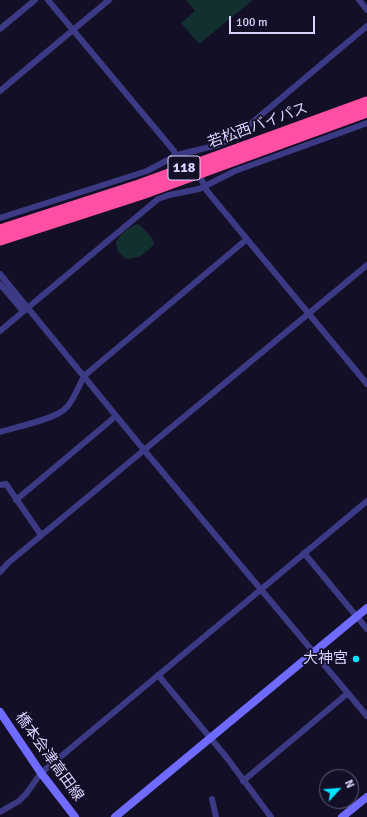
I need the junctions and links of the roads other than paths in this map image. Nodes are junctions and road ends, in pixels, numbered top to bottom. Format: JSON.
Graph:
{"nodes":[{"id":1,"x":35,"y":0,"type":"edge"},
{"id":2,"x":48,"y":0,"type":"edge"},
{"id":3,"x":109,"y":0,"type":"edge"},
{"id":4,"x":359,"y":0,"type":"edge"},
{"id":5,"x":367,"y":10,"type":"edge"},
{"id":6,"x":367,"y":26,"type":"edge"},
{"id":7,"x":0,"y":29,"type":"edge"},
{"id":8,"x":73,"y":30,"type":"junction"},
{"id":9,"x":0,"y":91,"type":"edge"},
{"id":10,"x":367,"y":102,"type":"edge"},
{"id":11,"x":367,"y":112,"type":"edge"},
{"id":12,"x":367,"y":123,"type":"edge"},
{"id":13,"x":177,"y":155,"type":"junction"},
{"id":14,"x":182,"y":169,"type":"junction"},
{"id":15,"x":199,"y":174,"type":"junction"},
{"id":16,"x":204,"y":187,"type":"junction"},
{"id":17,"x":0,"y":218,"type":"edge"},
{"id":18,"x":0,"y":230,"type":"edge"},
{"id":19,"x":247,"y":239,"type":"junction"},
{"id":20,"x":0,"y":240,"type":"edge"},
{"id":21,"x":367,"y":265,"type":"edge"},
{"id":22,"x":0,"y":274,"type":"edge"},
{"id":23,"x":0,"y":284,"type":"edge"},
{"id":24,"x":26,"y":310,"type":"junction"},
{"id":25,"x":308,"y":314,"type":"junction"},
{"id":26,"x":0,"y":331,"type":"edge"},
{"id":27,"x":84,"y":376,"type":"junction"},
{"id":28,"x":367,"y":384,"type":"edge"},
{"id":29,"x":116,"y":416,"type":"junction"},
{"id":30,"x":0,"y":432,"type":"edge"},
{"id":31,"x":144,"y":450,"type":"junction"},
{"id":32,"x":0,"y":485,"type":"edge"},
{"id":33,"x":16,"y":500,"type":"junction"},
{"id":34,"x":367,"y":500,"type":"edge"},
{"id":35,"x":41,"y":535,"type":"junction"},
{"id":36,"x":304,"y":553,"type":"junction"},
{"id":37,"x":0,"y":572,"type":"edge"},
{"id":38,"x":260,"y":590,"type":"junction"},
{"id":39,"x":367,"y":608,"type":"edge"},
{"id":40,"x":357,"y":617,"type":"junction"},
{"id":41,"x":367,"y":629,"type":"edge"},
{"id":42,"x":313,"y":652,"type":"junction"},
{"id":43,"x":158,"y":675,"type":"junction"},
{"id":44,"x":348,"y":693,"type":"junction"},
{"id":45,"x":0,"y":712,"type":"edge"},
{"id":46,"x":366,"y":712,"type":"edge"},
{"id":47,"x":210,"y":738,"type":"junction"},
{"id":48,"x":41,"y":772,"type":"junction"},
{"id":49,"x":243,"y":781,"type":"junction"},
{"id":50,"x":367,"y":797,"type":"edge"},
{"id":51,"x":212,"y":799,"type":"dead end"},
{"id":52,"x":0,"y":812,"type":"edge"},
{"id":53,"x":75,"y":817,"type":"edge"},
{"id":54,"x":115,"y":817,"type":"edge"},
{"id":55,"x":216,"y":817,"type":"edge"},
{"id":56,"x":270,"y":817,"type":"edge"},
{"id":57,"x":342,"y":817,"type":"edge"}],
"edges":[{"from":1,"to":7,"type":"street"},
{"from":2,"to":8,"type":"street"},
{"from":3,"to":8,"type":"street"},
{"from":4,"to":5,"type":"street"},
{"from":6,"to":13,"type":"street"},
{"from":8,"to":9,"type":"street"},
{"from":8,"to":13,"type":"street"},
{"from":10,"to":14,"type":"highway","name":"若松西バイパス","number":"118"},
{"from":11,"to":15,"type":"highway","name":"若松西バイパス","number":"118"},
{"from":12,"to":16,"type":"street"},
{"from":13,"to":14,"type":"street"},
{"from":13,"to":17,"type":"street"},
{"from":14,"to":18,"type":"highway","name":"若松西バイパス","number":"118"},
{"from":15,"to":16,"type":"street"},
{"from":15,"to":20,"type":"highway","name":"若松西バイパス","number":"118"},
{"from":16,"to":19,"type":"street"},
{"from":16,"to":24,"type":"street"},
{"from":19,"to":25,"type":"street"},
{"from":19,"to":27,"type":"street"},
{"from":21,"to":25,"type":"street"},
{"from":22,"to":24,"type":"street"},
{"from":23,"to":24,"type":"street"},
{"from":24,"to":26,"type":"street"},
{"from":24,"to":27,"type":"street"},
{"from":25,"to":28,"type":"street"},
{"from":25,"to":31,"type":"street"},
{"from":27,"to":29,"type":"street"},
{"from":27,"to":30,"type":"street"},
{"from":29,"to":31,"type":"street"},
{"from":29,"to":33,"type":"street"},
{"from":31,"to":35,"type":"street"},
{"from":31,"to":38,"type":"street"},
{"from":32,"to":33,"type":"street"},
{"from":33,"to":35,"type":"street"},
{"from":34,"to":36,"type":"street"},
{"from":35,"to":37,"type":"street"},
{"from":36,"to":38,"type":"street"},
{"from":36,"to":40,"type":"street"},
{"from":38,"to":42,"type":"street"},
{"from":38,"to":43,"type":"street"},
{"from":39,"to":40,"type":"street"},
{"from":40,"to":41,"type":"street"},
{"from":40,"to":42,"type":"street"},
{"from":42,"to":44,"type":"street"},
{"from":42,"to":47,"type":"street"},
{"from":43,"to":47,"type":"street"},
{"from":43,"to":48,"type":"street"},
{"from":44,"to":46,"type":"street"},
{"from":44,"to":49,"type":"street"},
{"from":45,"to":48,"type":"street","name":"橋本会津高田線"},
{"from":47,"to":49,"type":"street"},
{"from":47,"to":54,"type":"street"},
{"from":48,"to":52,"type":"street"},
{"from":48,"to":53,"type":"street","name":"橋本会津高田線"},
{"from":49,"to":56,"type":"street"},
{"from":50,"to":57,"type":"street"},
{"from":51,"to":55,"type":"street"}]}
